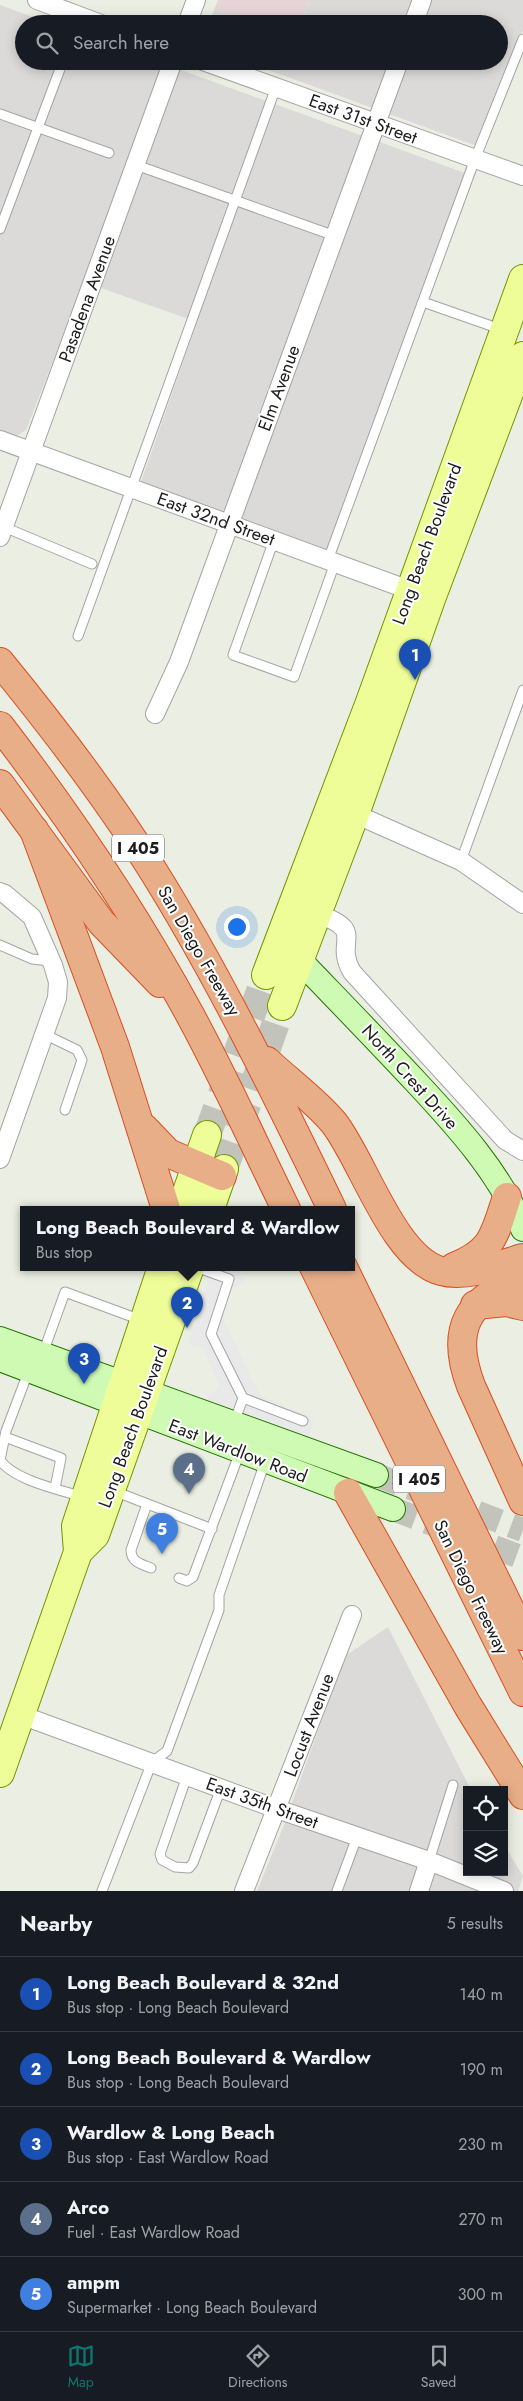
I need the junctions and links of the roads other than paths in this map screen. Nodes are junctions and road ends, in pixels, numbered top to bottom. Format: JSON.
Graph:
{"nodes":[{"id":1,"x":36,"y":0,"type":"edge"},
{"id":2,"x":196,"y":0,"type":"edge"},
{"id":3,"x":422,"y":0,"type":"edge"},
{"id":4,"x":68,"y":15,"type":"edge"},
{"id":5,"x":190,"y":15,"type":"edge"},
{"id":6,"x":416,"y":15,"type":"edge"},
{"id":7,"x":522,"y":42,"type":"edge"},
{"id":8,"x":60,"y":70,"type":"edge"},
{"id":9,"x":170,"y":70,"type":"edge"},
{"id":10,"x":228,"y":70,"type":"edge"},
{"id":11,"x":396,"y":70,"type":"edge"},
{"id":12,"x":276,"y":87,"type":"junction"},
{"id":13,"x":0,"y":114,"type":"edge"},
{"id":14,"x":376,"y":123,"type":"junction"},
{"id":15,"x":38,"y":127,"type":"junction"},
{"id":16,"x":109,"y":153,"type":"dead end"},
{"id":17,"x":475,"y":159,"type":"junction"},
{"id":18,"x":136,"y":165,"type":"junction"},
{"id":19,"x":523,"y":176,"type":"edge"},
{"id":20,"x":235,"y":201,"type":"junction"},
{"id":21,"x":0,"y":230,"type":"edge"},
{"id":22,"x":335,"y":236,"type":"junction"},
{"id":23,"x":523,"y":279,"type":"edge"},
{"id":24,"x":423,"y":302,"type":"junction"},
{"id":25,"x":504,"y":330,"type":"junction"},
{"id":26,"x":523,"y":356,"type":"edge"},
{"id":27,"x":0,"y":440,"type":"edge"},
{"id":28,"x":32,"y":451,"type":"junction"},
{"id":29,"x":131,"y":487,"type":"junction"},
{"id":30,"x":229,"y":524,"type":"junction"},
{"id":31,"x":2,"y":532,"type":"edge"},
{"id":32,"x":274,"y":540,"type":"junction"},
{"id":33,"x":332,"y":562,"type":"junction"},
{"id":34,"x":92,"y":564,"type":"dead end"},
{"id":35,"x":421,"y":594,"type":"junction"},
{"id":36,"x":78,"y":636,"type":"dead end"},
{"id":37,"x":0,"y":662,"type":"edge"},
{"id":38,"x":0,"y":685,"type":"edge"},
{"id":39,"x":523,"y":690,"type":"edge"},
{"id":40,"x":155,"y":714,"type":"dead end"},
{"id":41,"x":0,"y":726,"type":"edge"},
{"id":42,"x":0,"y":784,"type":"edge"},
{"id":43,"x":355,"y":814,"type":"junction"},
{"id":44,"x":34,"y":830,"type":"junction"},
{"id":45,"x":461,"y":860,"type":"junction"},
{"id":46,"x":0,"y":892,"type":"edge"},
{"id":47,"x":523,"y":904,"type":"edge"},
{"id":48,"x":317,"y":914,"type":"junction"},
{"id":49,"x":279,"y":939,"type":"junction"},
{"id":50,"x":0,"y":945,"type":"edge"},
{"id":51,"x":299,"y":960,"type":"junction"},
{"id":52,"x":51,"y":961,"type":"junction"},
{"id":53,"x":266,"y":975,"type":"tunnel mouth"},
{"id":54,"x":282,"y":1006,"type":"tunnel mouth"},
{"id":55,"x":191,"y":1016,"type":"junction"},
{"id":56,"x":44,"y":1034,"type":"junction"},
{"id":57,"x":253,"y":1048,"type":"junction"},
{"id":58,"x":65,"y":1110,"type":"dead end"},
{"id":59,"x":137,"y":1120,"type":"junction"},
{"id":60,"x":208,"y":1135,"type":"tunnel mouth"},
{"id":61,"x":523,"y":1151,"type":"edge"},
{"id":62,"x":0,"y":1159,"type":"edge"},
{"id":63,"x":196,"y":1167,"type":"junction"},
{"id":64,"x":223,"y":1173,"type":"joint"},
{"id":65,"x":507,"y":1197,"type":"junction"},
{"id":66,"x":165,"y":1206,"type":"edge"},
{"id":67,"x":183,"y":1206,"type":"edge"},
{"id":68,"x":211,"y":1206,"type":"edge"},
{"id":69,"x":285,"y":1206,"type":"edge"},
{"id":70,"x":303,"y":1206,"type":"edge"},
{"id":71,"x":314,"y":1206,"type":"edge"},
{"id":72,"x":331,"y":1206,"type":"edge"},
{"id":73,"x":523,"y":1229,"type":"edge"},
{"id":74,"x":355,"y":1256,"type":"edge"},
{"id":75,"x":523,"y":1258,"type":"edge"},
{"id":76,"x":161,"y":1271,"type":"edge"},
{"id":77,"x":188,"y":1271,"type":"edge"},
{"id":78,"x":207,"y":1271,"type":"edge"},
{"id":79,"x":316,"y":1271,"type":"edge"},
{"id":80,"x":334,"y":1271,"type":"edge"},
{"id":81,"x":345,"y":1271,"type":"edge"},
{"id":82,"x":443,"y":1272,"type":"junction"},
{"id":83,"x":523,"y":1277,"type":"edge"},
{"id":84,"x":476,"y":1304,"type":"junction"},
{"id":85,"x":523,"y":1306,"type":"edge"},
{"id":86,"x":144,"y":1321,"type":"junction"},
{"id":87,"x":0,"y":1339,"type":"edge"},
{"id":88,"x":0,"y":1359,"type":"edge"},
{"id":89,"x":36,"y":1362,"type":"junction"},
{"id":90,"x":131,"y":1398,"type":"junction"},
{"id":91,"x":243,"y":1398,"type":"junction"},
{"id":92,"x":303,"y":1422,"type":"dead end"},
{"id":93,"x":234,"y":1424,"type":"junction"},
{"id":94,"x":5,"y":1437,"type":"junction"},
{"id":95,"x":240,"y":1452,"type":"junction"},
{"id":96,"x":265,"y":1462,"type":"junction"},
{"id":97,"x":376,"y":1475,"type":"tunnel mouth"},
{"id":98,"x":55,"y":1488,"type":"junction"},
{"id":99,"x":348,"y":1493,"type":"junction"},
{"id":100,"x":98,"y":1494,"type":"junction"},
{"id":101,"x":521,"y":1496,"type":"edge"},
{"id":102,"x":147,"y":1504,"type":"junction"},
{"id":103,"x":393,"y":1509,"type":"tunnel mouth"},
{"id":104,"x":212,"y":1529,"type":"junction"},
{"id":105,"x":152,"y":1568,"type":"dead end"},
{"id":106,"x":180,"y":1578,"type":"dead end"},
{"id":107,"x":523,"y":1598,"type":"edge"},
{"id":108,"x":352,"y":1615,"type":"dead end"},
{"id":109,"x":523,"y":1636,"type":"edge"},
{"id":110,"x":523,"y":1656,"type":"edge"},
{"id":111,"x":523,"y":1692,"type":"edge"},
{"id":112,"x":21,"y":1715,"type":"junction"},
{"id":113,"x":3,"y":1756,"type":"edge"},
{"id":114,"x":152,"y":1762,"type":"junction"},
{"id":115,"x":187,"y":1776,"type":"junction"},
{"id":116,"x":453,"y":1785,"type":"dead end"},
{"id":117,"x":221,"y":1788,"type":"junction"},
{"id":118,"x":523,"y":1795,"type":"edge"},
{"id":119,"x":277,"y":1809,"type":"junction"},
{"id":120,"x":357,"y":1837,"type":"junction"},
{"id":121,"x":429,"y":1861,"type":"junction"},
{"id":122,"x":102,"y":1891,"type":"edge"},
{"id":123,"x":244,"y":1891,"type":"edge"},
{"id":124,"x":337,"y":1891,"type":"edge"},
{"id":125,"x":419,"y":1891,"type":"edge"},
{"id":126,"x":504,"y":1891,"type":"edge"}],
"edges":[{"from":1,"to":4,"type":"street"},
{"from":2,"to":5,"type":"street"},
{"from":3,"to":6,"type":"street"},
{"from":7,"to":17,"type":"lane"},
{"from":8,"to":15,"type":"lane"},
{"from":9,"to":18,"type":"street","name":"Pasadena Avenue"},
{"from":10,"to":12,"type":"street","name":"East 31st Street"},
{"from":11,"to":14,"type":"street","name":"Elm Avenue"},
{"from":12,"to":14,"type":"street","name":"East 31st Street"},
{"from":12,"to":20,"type":"lane"},
{"from":13,"to":15,"type":"lane"},
{"from":14,"to":17,"type":"street","name":"East 31st Street"},
{"from":14,"to":22,"type":"street","name":"Elm Avenue"},
{"from":15,"to":16,"type":"lane"},
{"from":15,"to":21,"type":"lane"},
{"from":17,"to":19,"type":"street","name":"East 31st Street"},
{"from":17,"to":24,"type":"lane"},
{"from":18,"to":20,"type":"lane"},
{"from":18,"to":28,"type":"street","name":"Pasadena Avenue"},
{"from":20,"to":22,"type":"lane"},
{"from":20,"to":29,"type":"lane"},
{"from":22,"to":30,"type":"street","name":"Elm Avenue"},
{"from":23,"to":25,"type":"main road","name":"Long Beach Boulevard"},
{"from":24,"to":25,"type":"lane"},
{"from":24,"to":33,"type":"lane"},
{"from":25,"to":35,"type":"main road","name":"Long Beach Boulevard"},
{"from":26,"to":35,"type":"main road","name":"Long Beach Boulevard"},
{"from":27,"to":28,"type":"street","name":"East 32nd Street"},
{"from":28,"to":29,"type":"street","name":"East 32nd Street"},
{"from":28,"to":31,"type":"street","name":"Pasadena Avenue"},
{"from":29,"to":30,"type":"street","name":"East 32nd Street"},
{"from":29,"to":36,"type":"lane"},
{"from":30,"to":32,"type":"street","name":"East 32nd Street"},
{"from":30,"to":40,"type":"street","name":"Elm Avenue"},
{"from":31,"to":34,"type":"lane"},
{"from":32,"to":33,"type":"street","name":"East 32nd Street"},
{"from":32,"to":33,"type":"lane"},
{"from":33,"to":35,"type":"street","name":"East 32nd Street"},
{"from":35,"to":43,"type":"main road","name":"Long Beach Boulevard"},
{"from":35,"to":49,"type":"main road","name":"Long Beach Boulevard"},
{"from":37,"to":57,"type":"highway","name":"San Diego Freeway","number":"I 405"},
{"from":38,"to":71,"type":"highway"},
{"from":39,"to":45,"type":"lane"},
{"from":41,"to":55,"type":"highway","number":"I 405"},
{"from":42,"to":44,"type":"highway"},
{"from":43,"to":45,"type":"street"},
{"from":43,"to":48,"type":"main road","name":"Long Beach Boulevard"},
{"from":44,"to":55,"type":"highway"},
{"from":44,"to":59,"type":"highway"},
{"from":45,"to":47,"type":"street"},
{"from":46,"to":52,"type":"street"},
{"from":48,"to":51,"type":"main road","name":"Long Beach Boulevard"},
{"from":48,"to":61,"type":"street"},
{"from":49,"to":51,"type":"main road","name":"North Crest Drive"},
{"from":49,"to":53,"type":"main road","name":"Long Beach Boulevard"},
{"from":50,"to":52,"type":"lane"},
{"from":51,"to":54,"type":"main road","name":"Long Beach Boulevard"},
{"from":51,"to":65,"type":"main road","name":"North Crest Drive"},
{"from":52,"to":56,"type":"street"},
{"from":55,"to":69,"type":"highway","number":"I 405"},
{"from":55,"to":70,"type":"highway"},
{"from":56,"to":58,"type":"lane"},
{"from":56,"to":62,"type":"street"},
{"from":57,"to":72,"type":"highway","name":"San Diego Freeway","number":"I 405"},
{"from":57,"to":82,"type":"highway"},
{"from":59,"to":63,"type":"highway"},
{"from":59,"to":66,"type":"highway"},
{"from":60,"to":63,"type":"main road"},
{"from":63,"to":64,"type":"highway"},
{"from":63,"to":67,"type":"main road"},
{"from":64,"to":68,"type":"main road"},
{"from":65,"to":73,"type":"main road","name":"North Crest Drive"},
{"from":65,"to":82,"type":"highway"},
{"from":74,"to":107,"type":"highway","number":"I 405"},
{"from":75,"to":82,"type":"highway"},
{"from":76,"to":86,"type":"main road","name":"Long Beach Boulevard"},
{"from":77,"to":90,"type":"main road","name":"Long Beach Boulevard"},
{"from":78,"to":91,"type":"lane"},
{"from":79,"to":111,"type":"highway","name":"San Diego Freeway","number":"I 405"},
{"from":80,"to":110,"type":"highway"},
{"from":81,"to":109,"type":"highway"},
{"from":83,"to":84,"type":"highway"},
{"from":84,"to":85,"type":"highway"},
{"from":84,"to":101,"type":"highway"},
{"from":86,"to":89,"type":"lane"},
{"from":86,"to":90,"type":"main road","name":"Long Beach Boulevard"},
{"from":87,"to":89,"type":"main road","name":"East Wardlow Road"},
{"from":88,"to":89,"type":"main road","name":"East Wardlow Road"},
{"from":89,"to":90,"type":"main road","name":"East Wardlow Road"},
{"from":89,"to":94,"type":"lane"},
{"from":90,"to":93,"type":"main road","name":"East Wardlow Road"},
{"from":90,"to":95,"type":"main road","name":"East Wardlow Road"},
{"from":90,"to":100,"type":"main road","name":"Long Beach Boulevard"},
{"from":91,"to":92,"type":"lane"},
{"from":91,"to":93,"type":"lane"},
{"from":93,"to":97,"type":"main road","name":"East Wardlow Road"},
{"from":94,"to":98,"type":"lane"},
{"from":94,"to":98,"type":"lane"},
{"from":95,"to":96,"type":"main road","name":"East Wardlow Road"},
{"from":95,"to":104,"type":"lane"},
{"from":96,"to":99,"type":"main road","name":"East Wardlow Road"},
{"from":96,"to":114,"type":"lane"},
{"from":98,"to":100,"type":"lane"},
{"from":99,"to":103,"type":"main road","name":"East Wardlow Road"},
{"from":99,"to":118,"type":"highway"},
{"from":100,"to":102,"type":"lane"},
{"from":100,"to":112,"type":"main road","name":"Long Beach Boulevard"},
{"from":102,"to":104,"type":"lane"},
{"from":102,"to":105,"type":"lane"},
{"from":104,"to":106,"type":"lane"},
{"from":108,"to":119,"type":"street","name":"Locust Avenue"},
{"from":112,"to":113,"type":"main road","name":"Long Beach Boulevard"},
{"from":112,"to":114,"type":"street","name":"East 35th Street"},
{"from":114,"to":115,"type":"street","name":"East 35th Street"},
{"from":114,"to":122,"type":"lane"},
{"from":115,"to":117,"type":"street","name":"East 35th Street"},
{"from":115,"to":117,"type":"lane"},
{"from":116,"to":121,"type":"lane"},
{"from":117,"to":119,"type":"street","name":"East 35th Street"},
{"from":119,"to":120,"type":"street","name":"East 35th Street"},
{"from":119,"to":123,"type":"street","name":"Locust Avenue"},
{"from":120,"to":121,"type":"street","name":"East 35th Street"},
{"from":120,"to":124,"type":"lane"},
{"from":121,"to":125,"type":"street"},
{"from":121,"to":126,"type":"street","name":"East 35th Street"}]}
